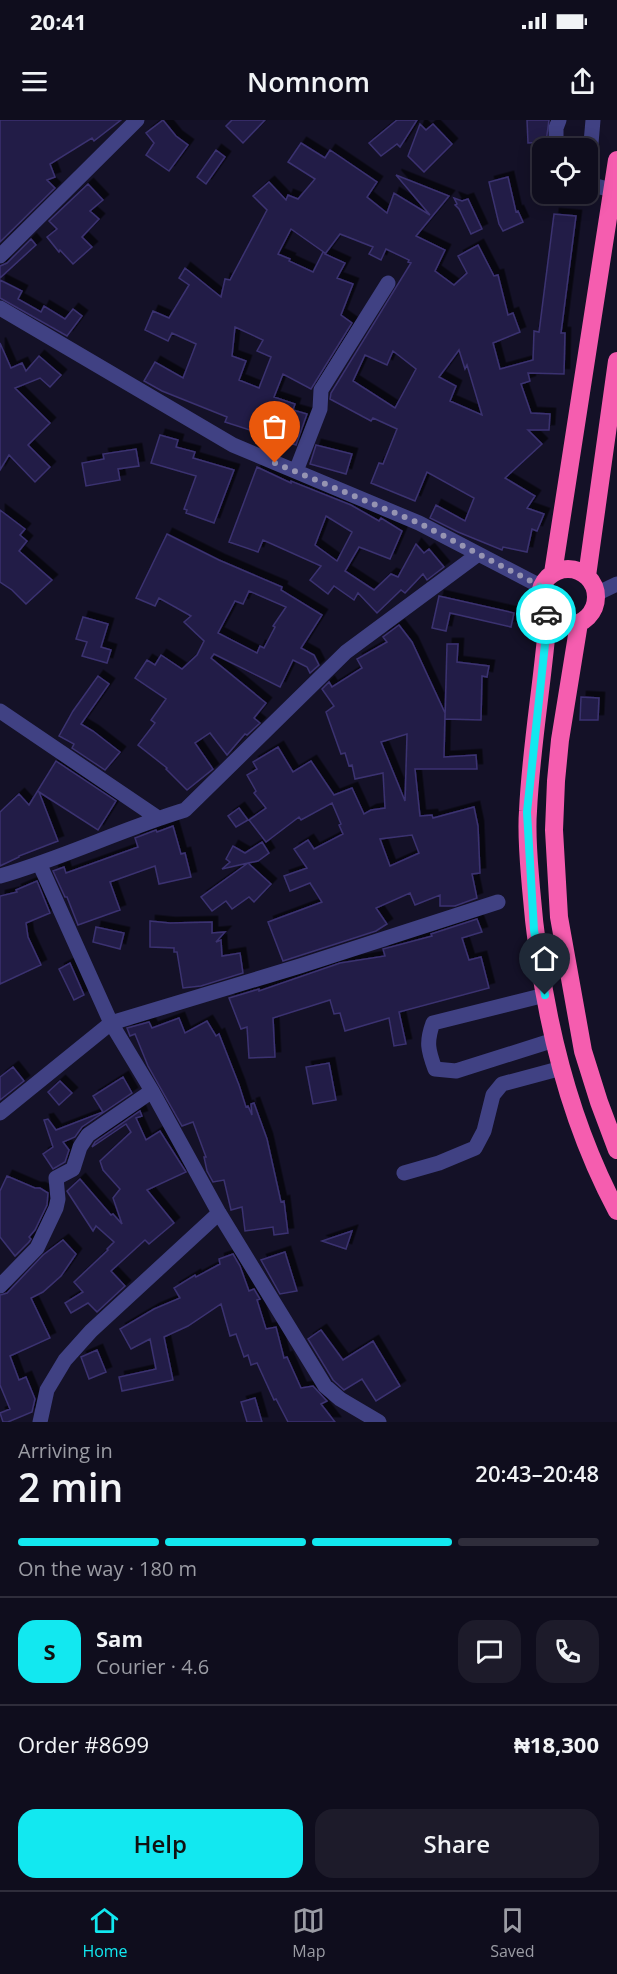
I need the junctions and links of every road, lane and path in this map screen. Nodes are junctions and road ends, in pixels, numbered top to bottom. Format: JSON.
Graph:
{"nodes":[{"id":1,"x":137,"y":120,"type":"edge"},
{"id":2,"x":559,"y":120,"type":"edge"},
{"id":3,"x":593,"y":120,"type":"edge"},
{"id":4,"x":556,"y":138,"type":"edge"},
{"id":5,"x":591,"y":138,"type":"edge"},
{"id":6,"x":617,"y":160,"type":"edge"},
{"id":7,"x":598,"y":186,"type":"edge"},
{"id":8,"x":612,"y":190,"type":"junction"},
{"id":9,"x":0,"y":256,"type":"edge"},
{"id":10,"x":388,"y":283,"type":"dead end"},
{"id":11,"x":0,"y":308,"type":"edge"},
{"id":12,"x":617,"y":361,"type":"edge"},
{"id":13,"x":296,"y":471,"type":"junction"},
{"id":14,"x":477,"y":555,"type":"junction"},
{"id":15,"x":587,"y":576,"type":"junction"},
{"id":16,"x":548,"y":580,"type":"junction"},
{"id":17,"x":617,"y":585,"type":"edge"},
{"id":18,"x":596,"y":594,"type":"junction"},
{"id":19,"x":548,"y":616,"type":"junction"},
{"id":20,"x":579,"y":623,"type":"junction"},
{"id":21,"x":0,"y":711,"type":"edge"},
{"id":22,"x":158,"y":818,"type":"junction"},
{"id":23,"x":40,"y":865,"type":"junction"},
{"id":24,"x":0,"y":876,"type":"edge"},
{"id":25,"x":498,"y":902,"type":"dead end"},
{"id":26,"x":545,"y":995,"type":"junction"},
{"id":27,"x":111,"y":1023,"type":"junction"},
{"id":28,"x":554,"y":1040,"type":"junction"},
{"id":29,"x":562,"y":1068,"type":"junction"},
{"id":30,"x":152,"y":1091,"type":"junction"},
{"id":31,"x":0,"y":1113,"type":"edge"},
{"id":32,"x":617,"y":1150,"type":"edge"},
{"id":33,"x":404,"y":1173,"type":"dead end"},
{"id":34,"x":617,"y":1211,"type":"edge"},
{"id":35,"x":219,"y":1213,"type":"junction"},
{"id":36,"x":0,"y":1286,"type":"edge"},
{"id":37,"x":40,"y":1422,"type":"edge"},
{"id":38,"x":379,"y":1422,"type":"edge"}],
"edges":[{"from":1,"to":9,"type":"street"},
{"from":2,"to":4,"type":"street"},
{"from":3,"to":5,"type":"street"},
{"from":6,"to":8,"type":"highway"},
{"from":7,"to":8,"type":"street"},
{"from":8,"to":16,"type":"highway"},
{"from":10,"to":13,"type":"street"},
{"from":11,"to":13,"type":"street"},
{"from":12,"to":15,"type":"highway"},
{"from":13,"to":14,"type":"street"},
{"from":14,"to":16,"type":"street"},
{"from":14,"to":22,"type":"street"},
{"from":15,"to":16,"type":"highway"},
{"from":15,"to":18,"type":"highway"},
{"from":16,"to":19,"type":"highway"},
{"from":17,"to":18,"type":"street"},
{"from":18,"to":20,"type":"highway"},
{"from":19,"to":20,"type":"highway"},
{"from":19,"to":26,"type":"highway"},
{"from":20,"to":32,"type":"highway"},
{"from":21,"to":22,"type":"street"},
{"from":22,"to":23,"type":"street"},
{"from":23,"to":24,"type":"street"},
{"from":23,"to":27,"type":"street"},
{"from":25,"to":27,"type":"street"},
{"from":26,"to":28,"type":"highway"},
{"from":26,"to":28,"type":"street"},
{"from":27,"to":30,"type":"street"},
{"from":27,"to":31,"type":"street"},
{"from":28,"to":29,"type":"highway"},
{"from":29,"to":33,"type":"street"},
{"from":29,"to":34,"type":"highway"},
{"from":30,"to":35,"type":"street"},
{"from":30,"to":36,"type":"street"},
{"from":35,"to":37,"type":"street"},
{"from":35,"to":38,"type":"street"}]}
